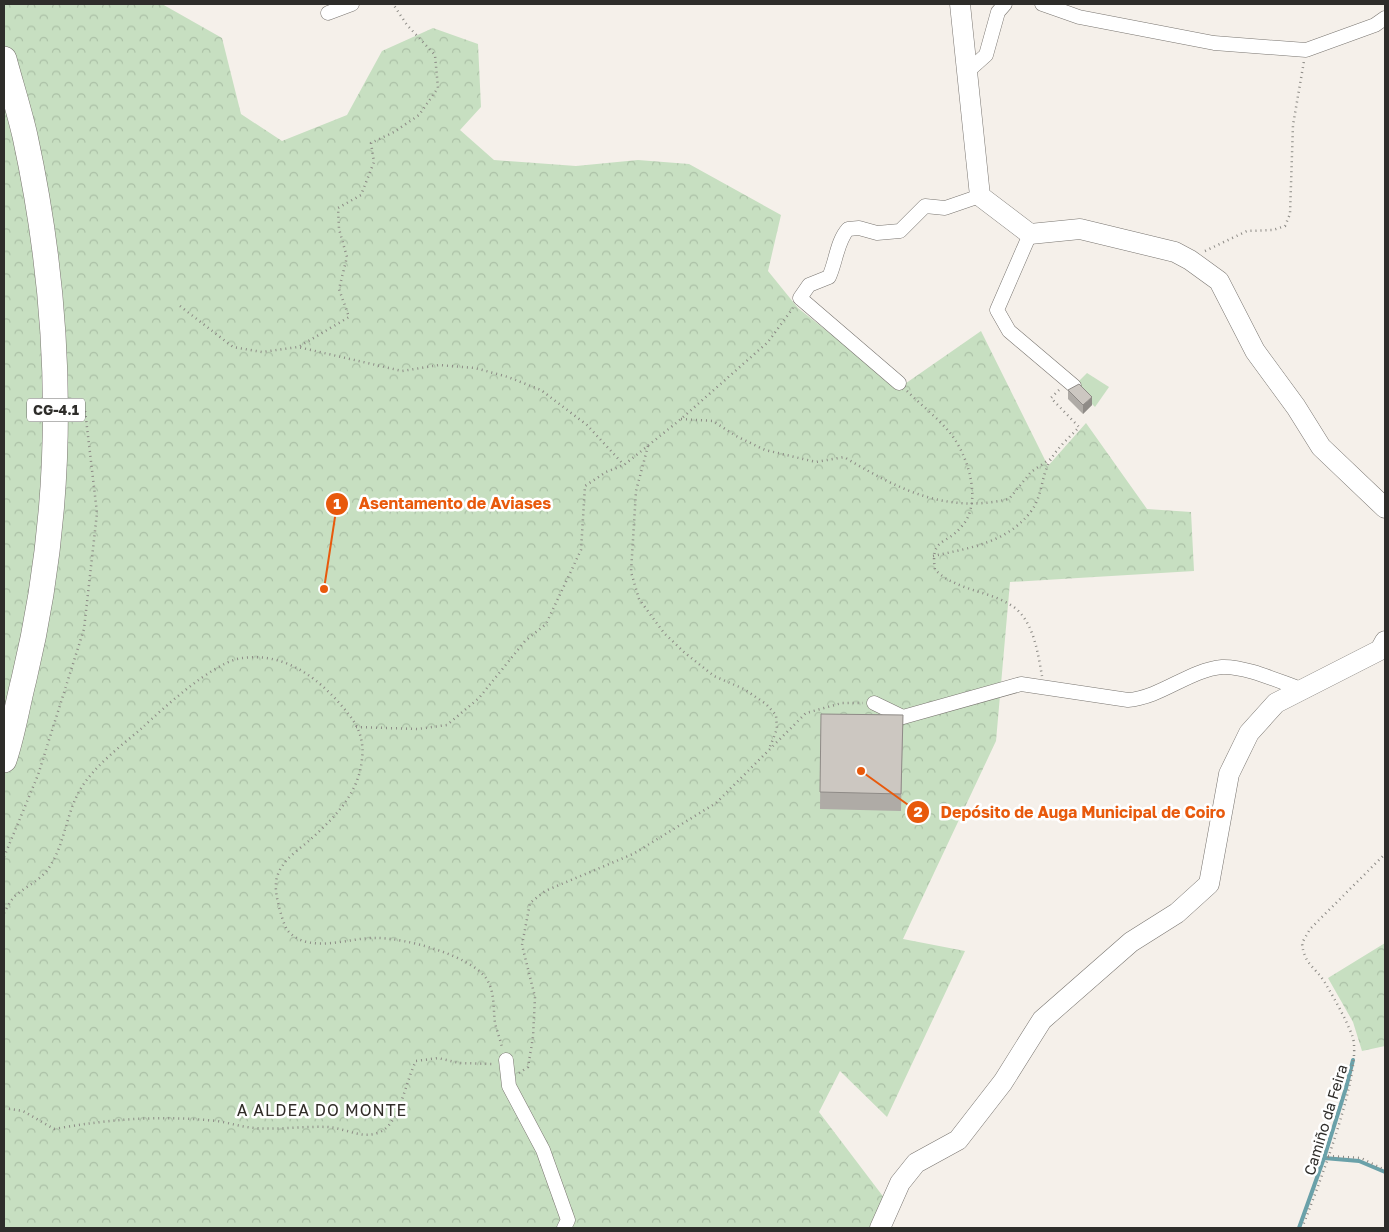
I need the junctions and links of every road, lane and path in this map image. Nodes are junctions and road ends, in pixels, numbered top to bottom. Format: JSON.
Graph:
{"nodes":[{"id":1,"x":352,"y":4,"type":"edge"},
{"id":2,"x":393,"y":4,"type":"edge"},
{"id":3,"x":960,"y":4,"type":"edge"},
{"id":4,"x":1005,"y":4,"type":"edge"},
{"id":5,"x":1042,"y":4,"type":"edge"},
{"id":6,"x":328,"y":13,"type":"dead end"},
{"id":7,"x":1385,"y":18,"type":"edge"},
{"id":8,"x":1306,"y":50,"type":"junction"},
{"id":9,"x":4,"y":59,"type":"edge"},
{"id":10,"x":967,"y":72,"type":"junction"},
{"id":11,"x":980,"y":196,"type":"junction"},
{"id":12,"x":1030,"y":234,"type":"junction"},
{"id":13,"x":1219,"y":244,"type":"dead end"},
{"id":14,"x":800,"y":298,"type":"junction"},
{"id":15,"x":180,"y":306,"type":"dead end"},
{"id":16,"x":298,"y":347,"type":"junction"},
{"id":17,"x":899,"y":383,"type":"joint"},
{"id":18,"x":1071,"y":383,"type":"joint"},
{"id":19,"x":85,"y":410,"type":"dead end"},
{"id":20,"x":681,"y":419,"type":"junction"},
{"id":21,"x":648,"y":446,"type":"junction"},
{"id":22,"x":1050,"y":459,"type":"junction"},
{"id":23,"x":624,"y":465,"type":"junction"},
{"id":24,"x":973,"y":505,"type":"junction"},
{"id":25,"x":1385,"y":508,"type":"edge"},
{"id":26,"x":933,"y":556,"type":"junction"},
{"id":27,"x":1385,"y":641,"type":"edge"},
{"id":28,"x":1044,"y":687,"type":"junction"},
{"id":29,"x":1304,"y":690,"type":"junction"},
{"id":30,"x":874,"y":704,"type":"joint"},
{"id":31,"x":356,"y":726,"type":"junction"},
{"id":32,"x":768,"y":751,"type":"junction"},
{"id":33,"x":4,"y":760,"type":"edge"},
{"id":34,"x":1385,"y":854,"type":"edge"},
{"id":35,"x":4,"y":857,"type":"edge"},
{"id":36,"x":4,"y":913,"type":"edge"},
{"id":37,"x":506,"y":1060,"type":"junction"},
{"id":38,"x":508,"y":1080,"type":"junction"},
{"id":39,"x":4,"y":1108,"type":"edge"},
{"id":40,"x":1328,"y":1156,"type":"junction"},
{"id":41,"x":1385,"y":1170,"type":"edge"},
{"id":42,"x":564,"y":1228,"type":"edge"},
{"id":43,"x":880,"y":1228,"type":"edge"},
{"id":44,"x":1302,"y":1228,"type":"edge"}],
"edges":[{"from":1,"to":6,"type":"street"},
{"from":2,"to":16,"type":"path"},
{"from":3,"to":10,"type":"street"},
{"from":4,"to":10,"type":"street"},
{"from":5,"to":8,"type":"street"},
{"from":7,"to":8,"type":"street"},
{"from":8,"to":13,"type":"path"},
{"from":9,"to":33,"type":"highway","number":"CG-4.1"},
{"from":10,"to":11,"type":"street"},
{"from":11,"to":12,"type":"street"},
{"from":11,"to":14,"type":"street"},
{"from":12,"to":18,"type":"street"},
{"from":12,"to":25,"type":"street"},
{"from":14,"to":17,"type":"street"},
{"from":14,"to":20,"type":"path"},
{"from":15,"to":16,"type":"path"},
{"from":16,"to":23,"type":"path"},
{"from":17,"to":24,"type":"path"},
{"from":18,"to":22,"type":"path"},
{"from":19,"to":35,"type":"path"},
{"from":20,"to":21,"type":"path"},
{"from":20,"to":24,"type":"path"},
{"from":21,"to":23,"type":"path"},
{"from":21,"to":32,"type":"path"},
{"from":22,"to":24,"type":"path"},
{"from":22,"to":26,"type":"path"},
{"from":23,"to":31,"type":"path"},
{"from":24,"to":26,"type":"path"},
{"from":26,"to":28,"type":"path"},
{"from":27,"to":29,"type":"street"},
{"from":28,"to":29,"type":"street"},
{"from":28,"to":30,"type":"street"},
{"from":29,"to":43,"type":"street"},
{"from":30,"to":32,"type":"path"},
{"from":31,"to":36,"type":"path"},
{"from":31,"to":37,"type":"path"},
{"from":32,"to":38,"type":"path"},
{"from":34,"to":40,"type":"path","name":"Camiño da Feira"},
{"from":37,"to":38,"type":"street"},
{"from":37,"to":39,"type":"path"},
{"from":38,"to":42,"type":"street"},
{"from":40,"to":41,"type":"path"},
{"from":40,"to":44,"type":"path","name":"Camiño da Feira"}]}
